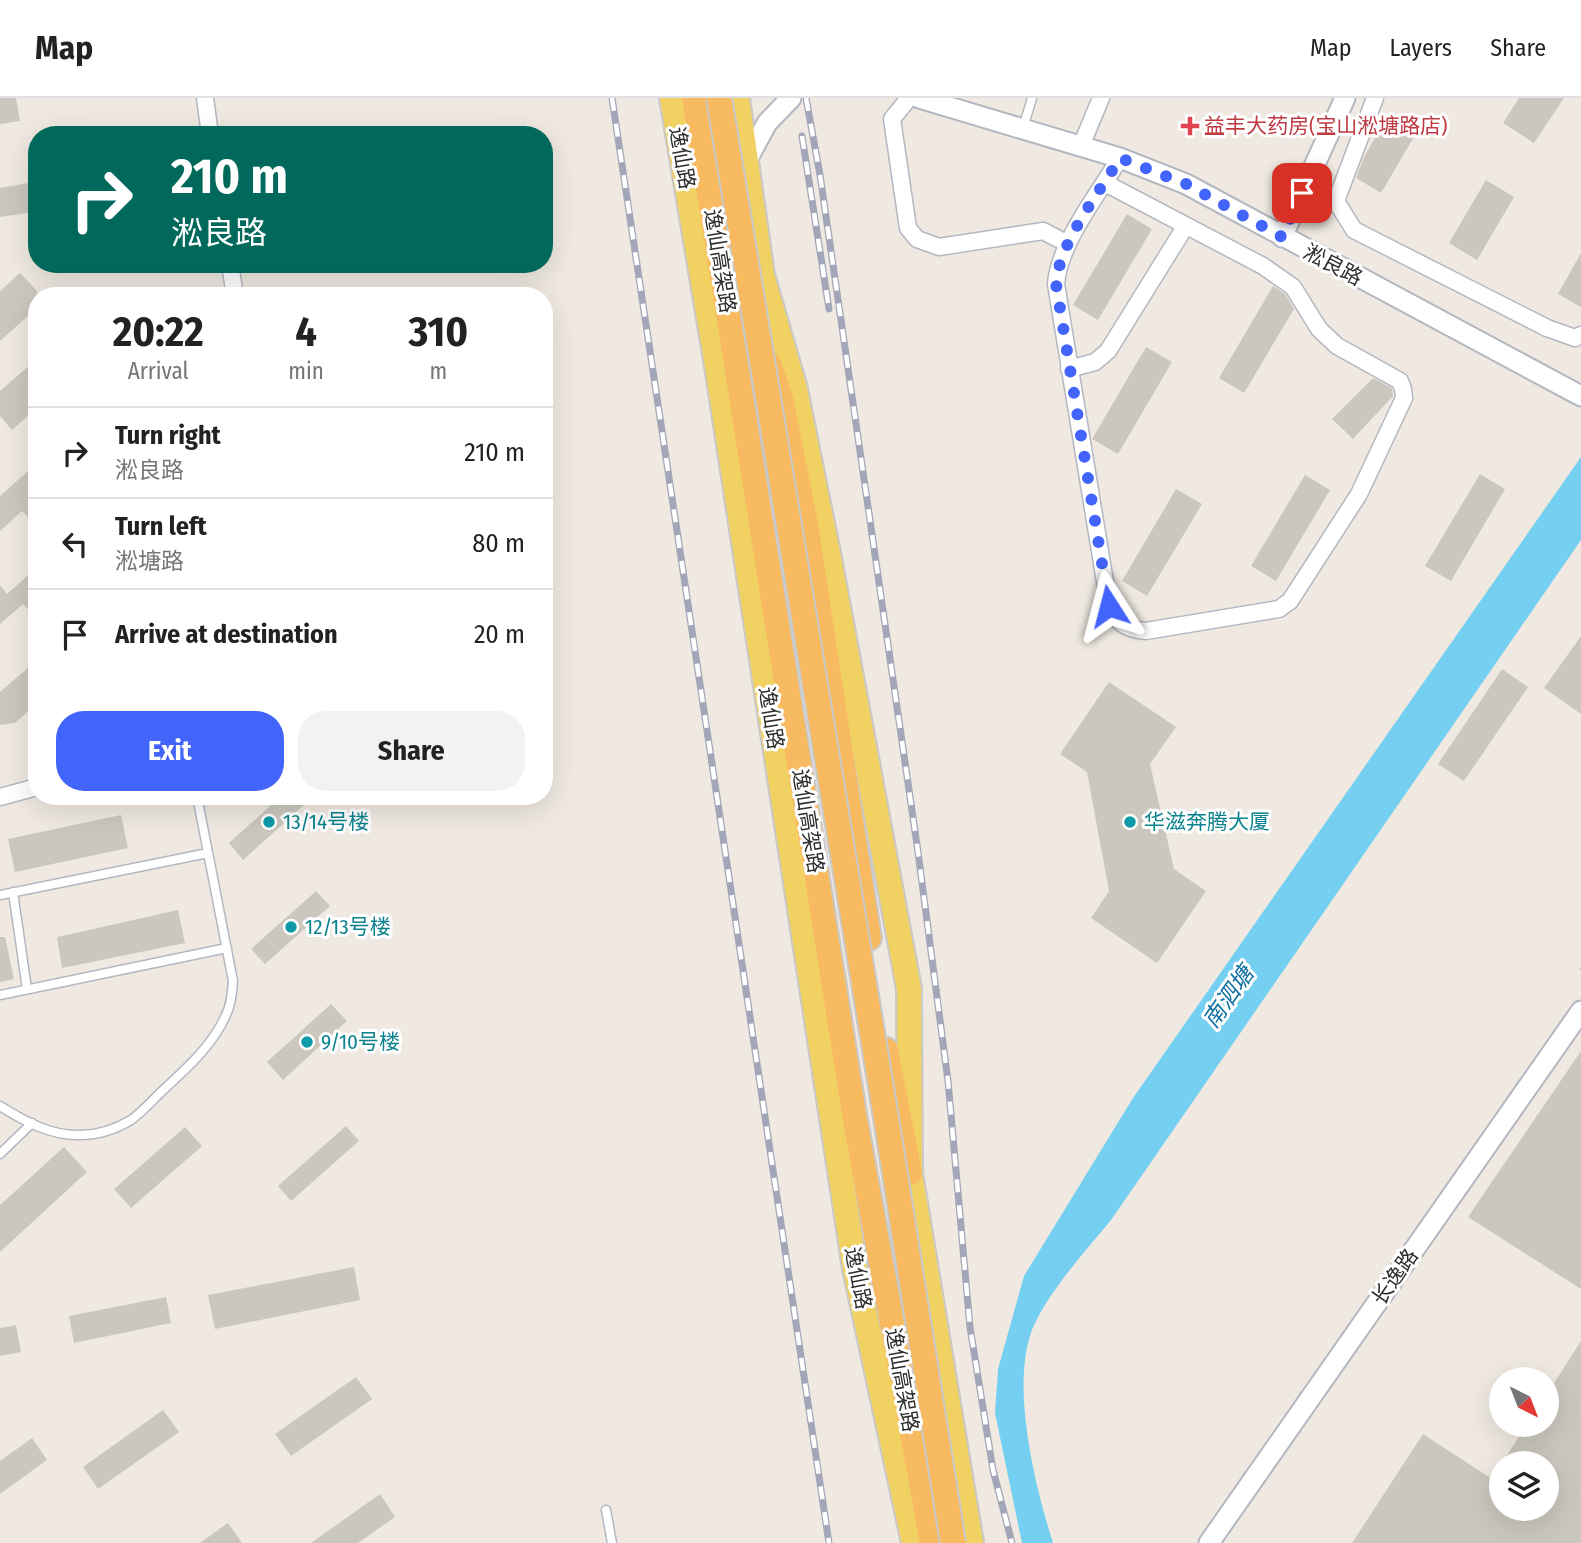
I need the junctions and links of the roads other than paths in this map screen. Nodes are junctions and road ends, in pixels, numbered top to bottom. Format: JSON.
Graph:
{"nodes":[{"id":1,"x":205,"y":98,"type":"edge"},
{"id":2,"x":672,"y":98,"type":"edge"},
{"id":3,"x":694,"y":98,"type":"edge"},
{"id":4,"x":718,"y":98,"type":"edge"},
{"id":5,"x":737,"y":98,"type":"edge"},
{"id":6,"x":791,"y":98,"type":"edge"},
{"id":7,"x":909,"y":98,"type":"edge"},
{"id":8,"x":919,"y":98,"type":"edge"},
{"id":9,"x":1032,"y":98,"type":"edge"},
{"id":10,"x":1101,"y":98,"type":"edge"},
{"id":11,"x":1345,"y":98,"type":"edge"},
{"id":12,"x":1375,"y":98,"type":"edge"},
{"id":13,"x":209,"y":126,"type":"edge"},
{"id":14,"x":1023,"y":128,"type":"junction"},
{"id":15,"x":1081,"y":146,"type":"junction"},
{"id":16,"x":1120,"y":158,"type":"junction"},
{"id":17,"x":746,"y":162,"type":"junction"},
{"id":18,"x":1105,"y":183,"type":"junction"},
{"id":19,"x":1185,"y":227,"type":"junction"},
{"id":20,"x":1282,"y":237,"type":"junction"},
{"id":21,"x":1068,"y":244,"type":"junction"},
{"id":22,"x":757,"y":330,"type":"junction"},
{"id":23,"x":1581,"y":335,"type":"edge"},
{"id":24,"x":1069,"y":369,"type":"junction"},
{"id":25,"x":1581,"y":396,"type":"edge"},
{"id":26,"x":28,"y":789,"type":"edge"},
{"id":27,"x":0,"y":797,"type":"edge"},
{"id":28,"x":199,"y":805,"type":"edge"},
{"id":29,"x":208,"y":853,"type":"junction"},
{"id":30,"x":13,"y":892,"type":"junction"},
{"id":31,"x":0,"y":895,"type":"edge"},
{"id":32,"x":227,"y":948,"type":"junction"},
{"id":33,"x":27,"y":989,"type":"junction"},
{"id":34,"x":0,"y":995,"type":"edge"},
{"id":35,"x":1581,"y":1011,"type":"edge"},
{"id":36,"x":0,"y":1106,"type":"edge"},
{"id":37,"x":32,"y":1124,"type":"junction"},
{"id":38,"x":0,"y":1154,"type":"edge"},
{"id":39,"x":910,"y":1173,"type":"junction"},
{"id":40,"x":606,"y":1510,"type":"dead end"},
{"id":41,"x":612,"y":1543,"type":"edge"},
{"id":42,"x":914,"y":1543,"type":"edge"},
{"id":43,"x":932,"y":1543,"type":"edge"},
{"id":44,"x":953,"y":1543,"type":"edge"},
{"id":45,"x":971,"y":1543,"type":"edge"},
{"id":46,"x":1209,"y":1543,"type":"edge"}],
"edges":[{"from":1,"to":13,"type":"street"},
{"from":2,"to":42,"type":"main road","name":"逸仙路"},
{"from":3,"to":43,"type":"highway","name":"逸仙高架路"},
{"from":4,"to":22,"type":"highway","name":"逸仙高架路","bridge":true},
{"from":4,"to":39,"type":"main road","name":"逸仙路"},
{"from":5,"to":17,"type":"main road","name":"逸仙路"},
{"from":6,"to":17,"type":"street"},
{"from":7,"to":21,"type":"street"},
{"from":8,"to":14,"type":"street","name":"淞良路"},
{"from":9,"to":14,"type":"lane"},
{"from":10,"to":15,"type":"street"},
{"from":11,"to":20,"type":"street"},
{"from":12,"to":23,"type":"street"},
{"from":14,"to":15,"type":"street","name":"淞良路"},
{"from":15,"to":16,"type":"street","name":"淞良路"},
{"from":16,"to":18,"type":"street"},
{"from":16,"to":20,"type":"street","name":"淞良路"},
{"from":17,"to":39,"type":"main road","name":"逸仙路"},
{"from":18,"to":19,"type":"street"},
{"from":18,"to":21,"type":"street"},
{"from":19,"to":24,"type":"street"},
{"from":19,"to":24,"type":"street"},
{"from":20,"to":25,"type":"street","name":"淞良路"},
{"from":21,"to":24,"type":"street"},
{"from":22,"to":39,"type":"highway","bridge":true},
{"from":22,"to":44,"type":"highway","name":"逸仙高架路","bridge":true},
{"from":26,"to":27,"type":"street"},
{"from":28,"to":29,"type":"lane"},
{"from":29,"to":30,"type":"lane"},
{"from":29,"to":32,"type":"lane"},
{"from":30,"to":31,"type":"lane"},
{"from":30,"to":33,"type":"lane"},
{"from":32,"to":33,"type":"lane"},
{"from":32,"to":37,"type":"lane"},
{"from":33,"to":34,"type":"lane"},
{"from":35,"to":46,"type":"street","name":"长逸路"},
{"from":36,"to":37,"type":"lane"},
{"from":37,"to":38,"type":"lane"},
{"from":39,"to":45,"type":"main road","name":"逸仙路"},
{"from":40,"to":41,"type":"lane"}]}
